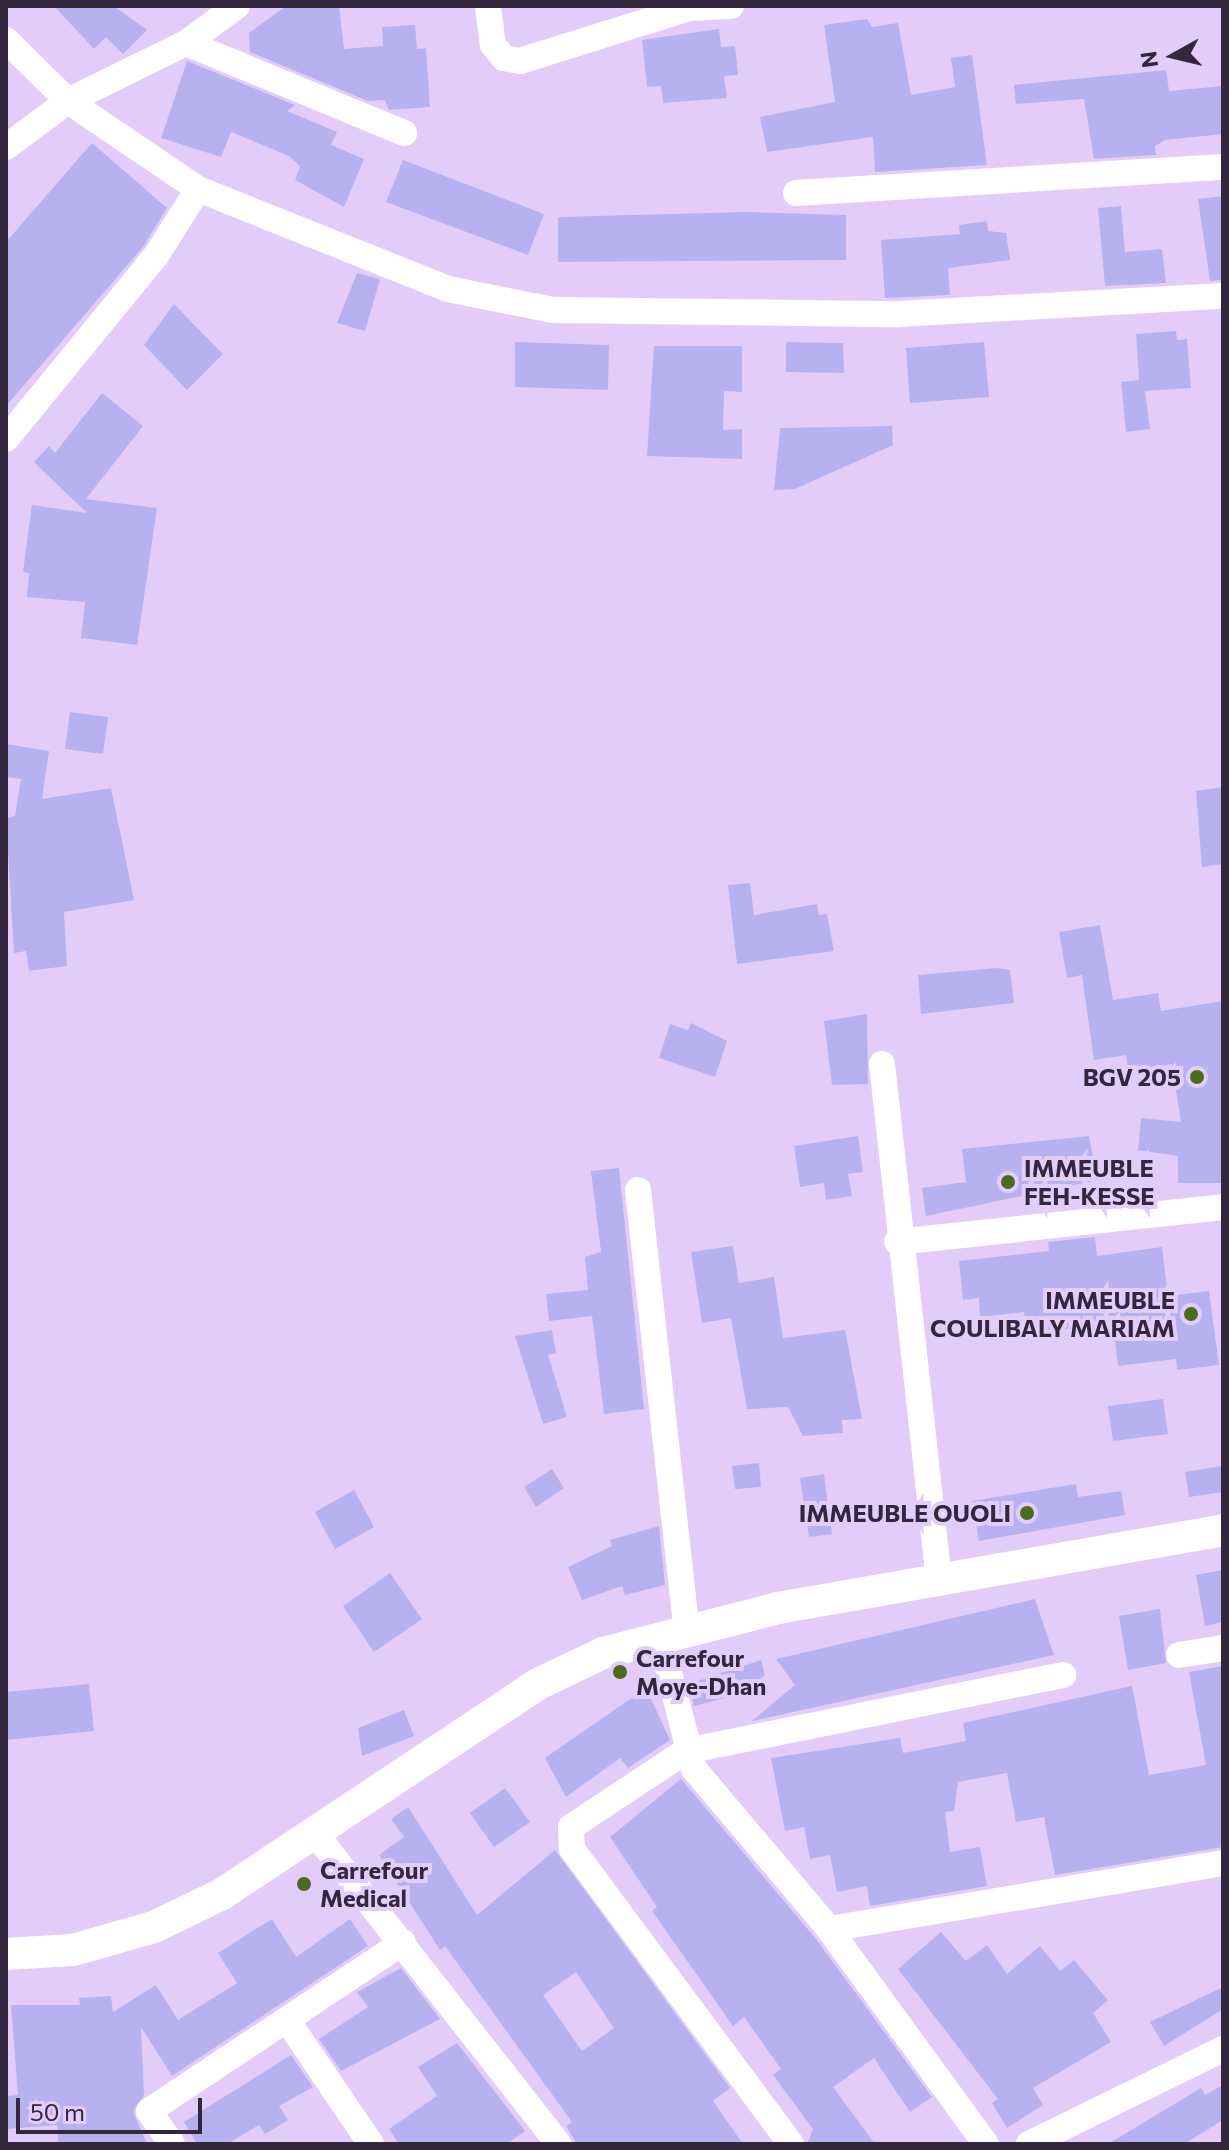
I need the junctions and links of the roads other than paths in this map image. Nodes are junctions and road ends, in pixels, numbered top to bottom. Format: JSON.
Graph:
{"nodes":[{"id":1,"x":237,"y":6,"type":"edge"},
{"id":2,"x":488,"y":6,"type":"edge"},
{"id":3,"x":731,"y":6,"type":"edge"},
{"id":4,"x":691,"y":7,"type":"edge"},
{"id":5,"x":6,"y":40,"type":"edge"},
{"id":6,"x":186,"y":43,"type":"junction"},
{"id":7,"x":68,"y":101,"type":"junction"},
{"id":8,"x":404,"y":133,"type":"dead end"},
{"id":9,"x":6,"y":147,"type":"edge"},
{"id":10,"x":1223,"y":167,"type":"edge"},
{"id":11,"x":198,"y":189,"type":"junction"},
{"id":12,"x":796,"y":193,"type":"dead end"},
{"id":13,"x":1223,"y":296,"type":"edge"},
{"id":14,"x":6,"y":439,"type":"edge"},
{"id":15,"x":882,"y":1064,"type":"dead end"},
{"id":16,"x":638,"y":1190,"type":"dead end"},
{"id":17,"x":1223,"y":1207,"type":"edge"},
{"id":18,"x":897,"y":1242,"type":"junction"},
{"id":19,"x":1223,"y":1530,"type":"edge"},
{"id":20,"x":939,"y":1580,"type":"junction"},
{"id":21,"x":673,"y":1633,"type":"junction"},
{"id":22,"x":1223,"y":1648,"type":"edge"},
{"id":23,"x":1179,"y":1655,"type":"dead end"},
{"id":24,"x":1063,"y":1675,"type":"dead end"},
{"id":25,"x":686,"y":1751,"type":"junction"},
{"id":26,"x":314,"y":1832,"type":"junction"},
{"id":27,"x":1223,"y":1863,"type":"edge"},
{"id":28,"x":829,"y":1929,"type":"junction"},
{"id":29,"x":403,"y":1942,"type":"junction"},
{"id":30,"x":6,"y":1954,"type":"edge"},
{"id":31,"x":289,"y":2023,"type":"junction"},
{"id":32,"x":1223,"y":2049,"type":"edge"},
{"id":33,"x":172,"y":2144,"type":"edge"},
{"id":34,"x":371,"y":2144,"type":"edge"},
{"id":35,"x":559,"y":2144,"type":"edge"},
{"id":36,"x":791,"y":2144,"type":"edge"},
{"id":37,"x":986,"y":2144,"type":"edge"},
{"id":38,"x":1029,"y":2144,"type":"edge"}],
"edges":[{"from":1,"to":6,"type":"street"},
{"from":2,"to":4,"type":"street"},
{"from":3,"to":4,"type":"street"},
{"from":5,"to":7,"type":"street"},
{"from":6,"to":7,"type":"street"},
{"from":6,"to":8,"type":"street"},
{"from":7,"to":9,"type":"street"},
{"from":7,"to":11,"type":"street"},
{"from":10,"to":12,"type":"street"},
{"from":11,"to":13,"type":"street"},
{"from":11,"to":14,"type":"street"},
{"from":15,"to":18,"type":"street"},
{"from":16,"to":21,"type":"street"},
{"from":17,"to":18,"type":"street"},
{"from":18,"to":20,"type":"street"},
{"from":19,"to":20,"type":"street"},
{"from":20,"to":21,"type":"street"},
{"from":21,"to":25,"type":"street"},
{"from":21,"to":26,"type":"street"},
{"from":22,"to":23,"type":"street"},
{"from":24,"to":25,"type":"street"},
{"from":25,"to":28,"type":"street"},
{"from":25,"to":36,"type":"street"},
{"from":26,"to":29,"type":"street"},
{"from":26,"to":30,"type":"street"},
{"from":27,"to":28,"type":"street"},
{"from":28,"to":37,"type":"street"},
{"from":29,"to":31,"type":"street"},
{"from":29,"to":35,"type":"street"},
{"from":31,"to":33,"type":"street"},
{"from":31,"to":34,"type":"street"},
{"from":32,"to":38,"type":"street"}]}
